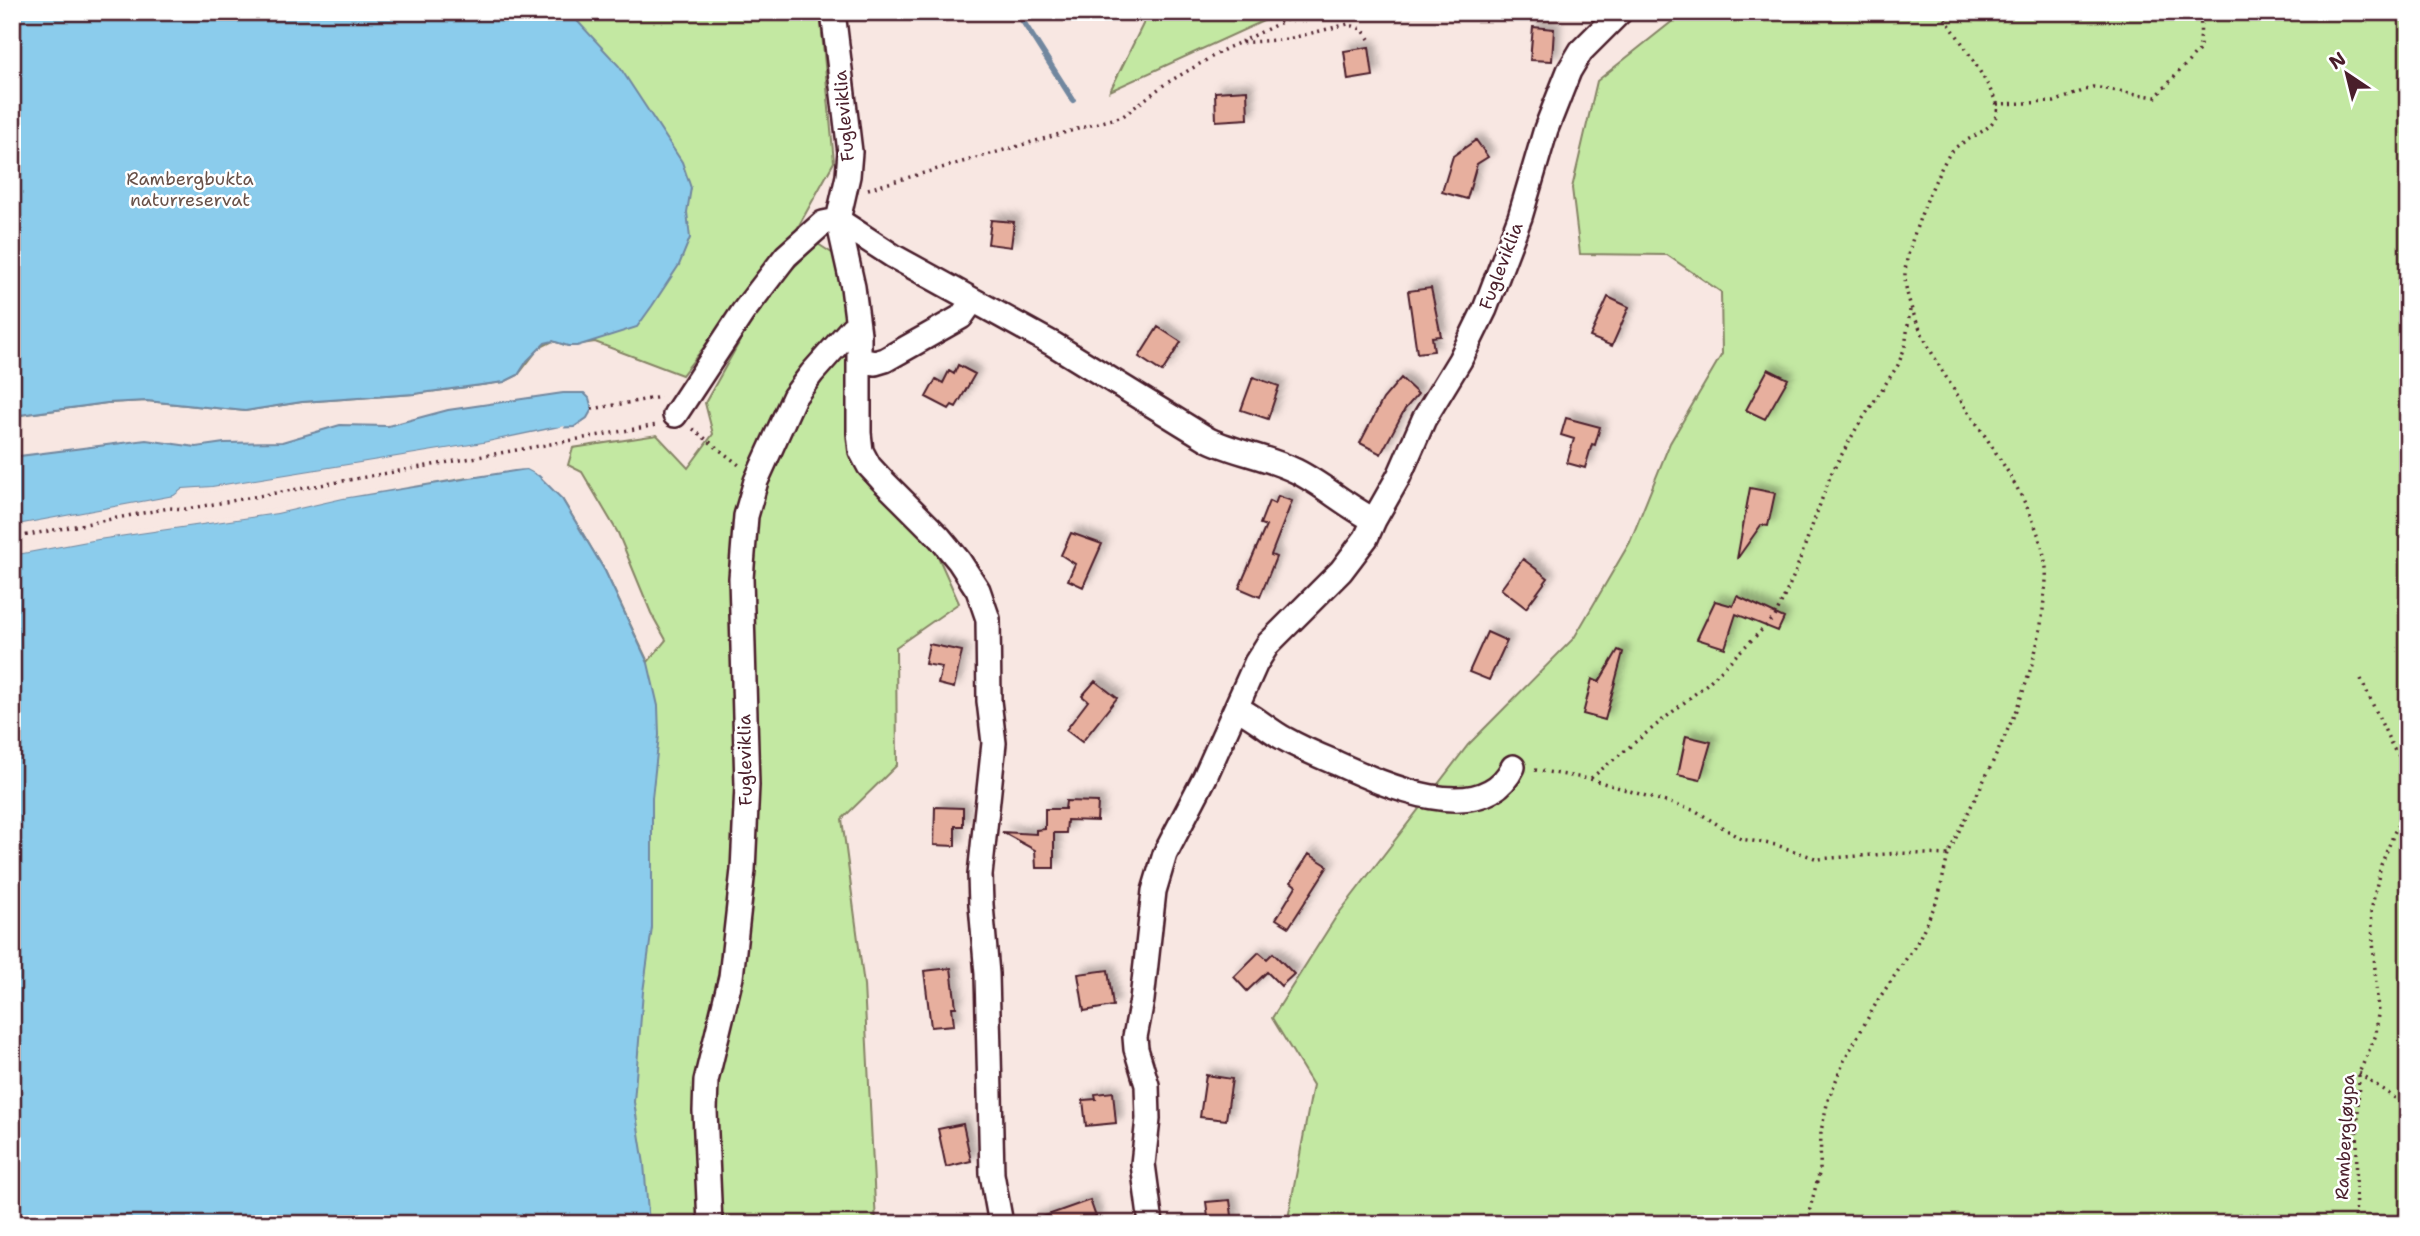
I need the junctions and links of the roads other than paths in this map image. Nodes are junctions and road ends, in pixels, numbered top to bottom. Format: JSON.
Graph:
{"nodes":[{"id":1,"x":834,"y":12,"type":"edge"},
{"id":2,"x":1620,"y":12,"type":"edge"},
{"id":3,"x":838,"y":220,"type":"junction"},
{"id":4,"x":973,"y":300,"type":"junction"},
{"id":5,"x":857,"y":327,"type":"junction"},
{"id":6,"x":860,"y":360,"type":"junction"},
{"id":7,"x":675,"y":415,"type":"road end"},
{"id":8,"x":1374,"y":520,"type":"junction"},
{"id":9,"x":1236,"y":708,"type":"junction"},
{"id":10,"x":1513,"y":767,"type":"road end"},
{"id":11,"x":710,"y":1224,"type":"edge"},
{"id":12,"x":1001,"y":1224,"type":"edge"},
{"id":13,"x":1150,"y":1224,"type":"edge"}],
"edges":[{"from":1,"to":3,"type":"street","name":"Fugleviklia"},
{"from":2,"to":8,"type":"street","name":"Fugleviklia"},
{"from":3,"to":4,"type":"street"},
{"from":3,"to":5,"type":"street","name":"Fugleviklia"},
{"from":3,"to":7,"type":"street"},
{"from":4,"to":6,"type":"street"},
{"from":4,"to":8,"type":"street"},
{"from":5,"to":6,"type":"street","name":"Fugleviklia"},
{"from":5,"to":11,"type":"street","name":"Fugleviklia"},
{"from":6,"to":12,"type":"street","name":"Fugleviklia"},
{"from":8,"to":9,"type":"street","name":"Fugleviklia"},
{"from":9,"to":10,"type":"street"},
{"from":9,"to":13,"type":"street","name":"Fugleviklia"}]}
